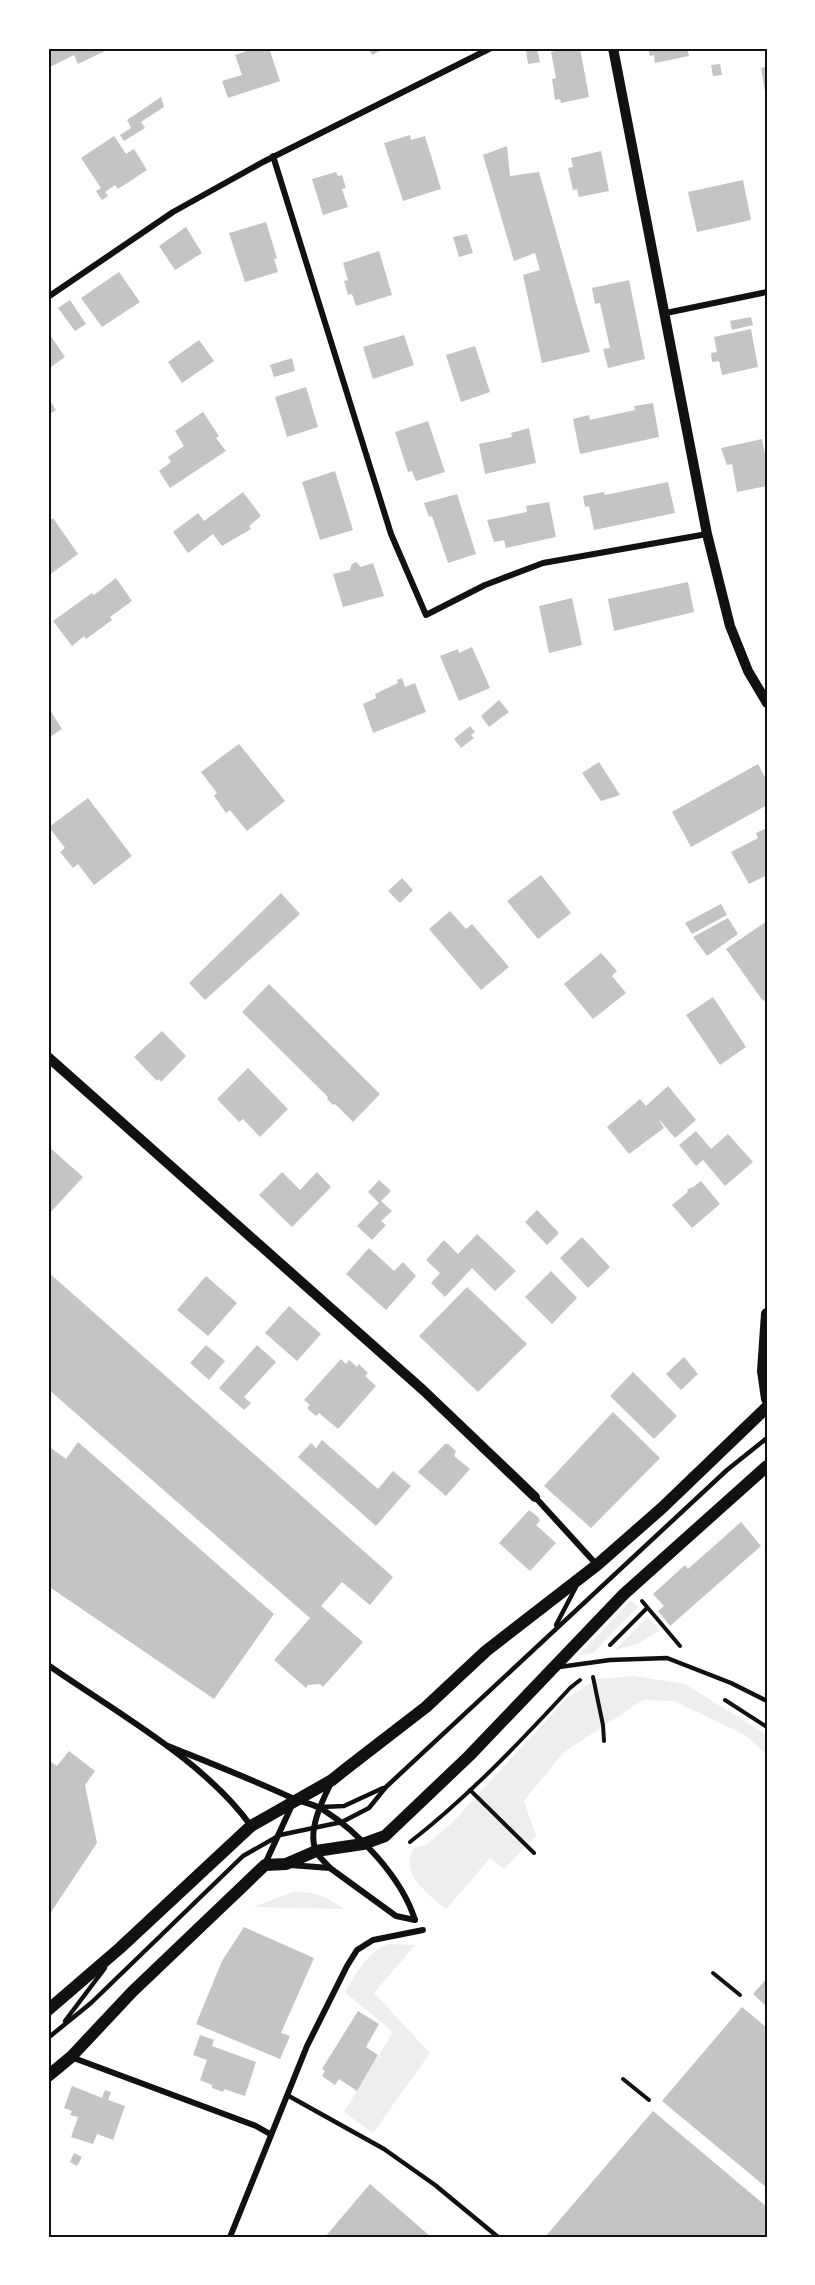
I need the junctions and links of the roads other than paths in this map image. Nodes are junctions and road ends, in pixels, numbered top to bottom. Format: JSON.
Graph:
{"nodes":[{"id":1,"x":490,"y":48,"type":"edge"},
{"id":2,"x":613,"y":48,"type":"edge"},
{"id":3,"x":273,"y":156,"type":"junction"},
{"id":4,"x":767,"y":292,"type":"edge"},
{"id":5,"x":48,"y":297,"type":"edge"},
{"id":6,"x":666,"y":313,"type":"junction"},
{"id":7,"x":707,"y":534,"type":"junction"},
{"id":8,"x":767,"y":703,"type":"edge"},
{"id":9,"x":48,"y":1057,"type":"edge"},
{"id":10,"x":767,"y":1314,"type":"edge"},
{"id":11,"x":767,"y":1399,"type":"edge"},
{"id":12,"x":767,"y":1407,"type":"edge"},
{"id":13,"x":767,"y":1438,"type":"edge"},
{"id":14,"x":767,"y":1466,"type":"edge"},
{"id":15,"x":534,"y":1497,"type":"joint"},
{"id":16,"x":597,"y":1565,"type":"junction"},
{"id":17,"x":579,"y":1579,"type":"junction"},
{"id":18,"x":554,"y":1630,"type":"junction"},
{"id":19,"x":48,"y":1665,"type":"edge"},
{"id":20,"x":554,"y":1667,"type":"junction"},
{"id":21,"x":767,"y":1701,"type":"edge"},
{"id":22,"x":168,"y":1746,"type":"junction"},
{"id":23,"x":332,"y":1779,"type":"junction"},
{"id":24,"x":386,"y":1787,"type":"junction"},
{"id":25,"x":295,"y":1799,"type":"junction"},
{"id":26,"x":319,"y":1808,"type":"junction"},
{"id":27,"x":342,"y":1822,"type":"junction"},
{"id":28,"x":252,"y":1826,"type":"junction"},
{"id":29,"x":314,"y":1827,"type":"junction"},
{"id":30,"x":280,"y":1835,"type":"junction"},
{"id":31,"x":363,"y":1844,"type":"junction"},
{"id":32,"x":316,"y":1851,"type":"junction"},
{"id":33,"x":286,"y":1864,"type":"junction"},
{"id":34,"x":265,"y":1865,"type":"junction"},
{"id":35,"x":330,"y":1868,"type":"junction"},
{"id":36,"x":423,"y":1930,"type":"dead end"},
{"id":37,"x":120,"y":1948,"type":"junction"},
{"id":38,"x":48,"y":2010,"type":"edge"},
{"id":39,"x":62,"y":2025,"type":"junction"},
{"id":40,"x":48,"y":2038,"type":"edge"},
{"id":41,"x":71,"y":2057,"type":"junction"},
{"id":42,"x":48,"y":2076,"type":"edge"},
{"id":43,"x":287,"y":2095,"type":"junction"},
{"id":44,"x":270,"y":2134,"type":"junction"},
{"id":45,"x":230,"y":2237,"type":"edge"},
{"id":46,"x":498,"y":2237,"type":"edge"}],
"edges":[{"from":1,"to":3,"type":"street"},
{"from":2,"to":6,"type":"street"},
{"from":3,"to":5,"type":"street"},
{"from":3,"to":7,"type":"street"},
{"from":4,"to":6,"type":"street"},
{"from":6,"to":7,"type":"street"},
{"from":7,"to":8,"type":"street"},
{"from":9,"to":15,"type":"street"},
{"from":10,"to":11,"type":"main road"},
{"from":12,"to":16,"type":"main road"},
{"from":13,"to":18,"type":"lane"},
{"from":14,"to":20,"type":"main road"},
{"from":15,"to":16,"type":"street"},
{"from":16,"to":17,"type":"main road"},
{"from":17,"to":18,"type":"lane"},
{"from":17,"to":23,"type":"main road"},
{"from":18,"to":24,"type":"lane"},
{"from":19,"to":22,"type":"street"},
{"from":20,"to":21,"type":"lane"},
{"from":20,"to":31,"type":"main road"},
{"from":22,"to":25,"type":"street"},
{"from":22,"to":28,"type":"street"},
{"from":23,"to":25,"type":"main road"},
{"from":23,"to":26,"type":"street"},
{"from":24,"to":26,"type":"lane"},
{"from":24,"to":27,"type":"lane"},
{"from":25,"to":26,"type":"street"},
{"from":25,"to":28,"type":"main road"},
{"from":25,"to":30,"type":"street"},
{"from":26,"to":27,"type":"street"},
{"from":26,"to":29,"type":"street"},
{"from":27,"to":29,"type":"lane"},
{"from":27,"to":31,"type":"street"},
{"from":28,"to":37,"type":"main road"},
{"from":29,"to":30,"type":"lane"},
{"from":29,"to":32,"type":"street"},
{"from":30,"to":34,"type":"street"},
{"from":30,"to":39,"type":"lane"},
{"from":31,"to":32,"type":"main road"},
{"from":31,"to":35,"type":"street"},
{"from":32,"to":33,"type":"main road"},
{"from":32,"to":35,"type":"street"},
{"from":33,"to":34,"type":"main road"},
{"from":33,"to":35,"type":"street"},
{"from":34,"to":41,"type":"main road"},
{"from":36,"to":43,"type":"street"},
{"from":37,"to":38,"type":"main road"},
{"from":37,"to":39,"type":"lane"},
{"from":39,"to":40,"type":"lane"},
{"from":41,"to":42,"type":"main road"},
{"from":41,"to":44,"type":"street"},
{"from":43,"to":44,"type":"street"},
{"from":43,"to":46,"type":"lane"},
{"from":44,"to":45,"type":"street"}]}
